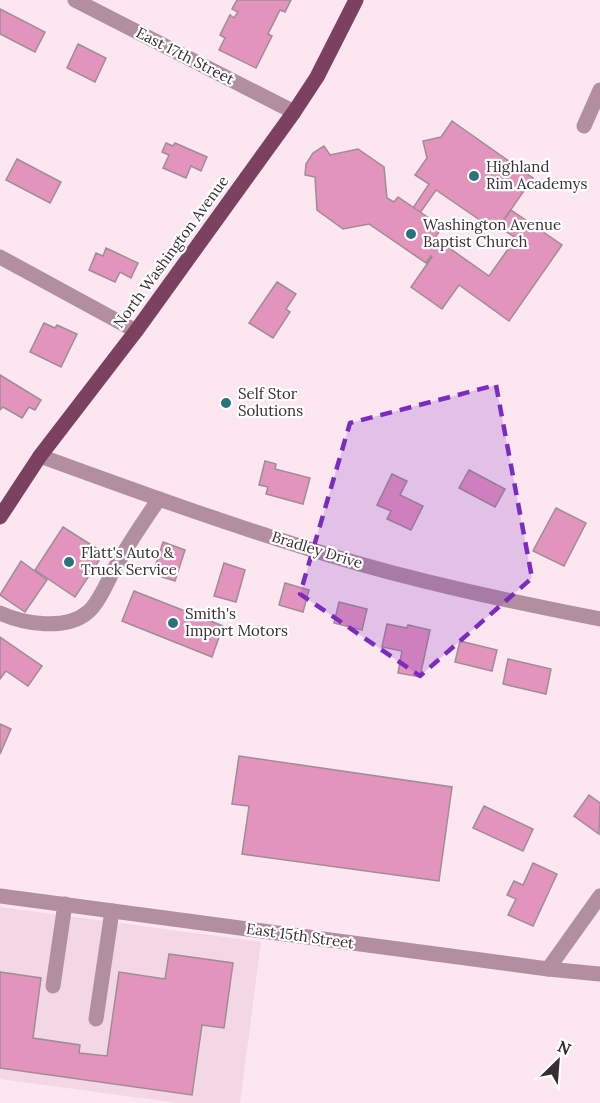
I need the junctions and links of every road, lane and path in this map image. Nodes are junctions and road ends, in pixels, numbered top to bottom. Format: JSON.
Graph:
{"nodes":[{"id":1,"x":75,"y":0,"type":"edge"},
{"id":2,"x":356,"y":0,"type":"edge"},
{"id":3,"x":600,"y":90,"type":"edge"},
{"id":4,"x":294,"y":112,"type":"junction"},
{"id":5,"x":584,"y":126,"type":"dead end"},
{"id":6,"x":0,"y":257,"type":"edge"},
{"id":7,"x":136,"y":331,"type":"junction"},
{"id":8,"x":40,"y":456,"type":"junction"},
{"id":9,"x":159,"y":499,"type":"junction"},
{"id":10,"x":0,"y":518,"type":"edge"},
{"id":11,"x":0,"y":613,"type":"edge"},
{"id":12,"x":600,"y":619,"type":"edge"},
{"id":13,"x":0,"y":896,"type":"edge"},
{"id":14,"x":600,"y":896,"type":"edge"},
{"id":15,"x":65,"y":904,"type":"junction"},
{"id":16,"x":112,"y":911,"type":"junction"},
{"id":17,"x":548,"y":969,"type":"junction"},
{"id":18,"x":600,"y":974,"type":"edge"},
{"id":19,"x":53,"y":986,"type":"dead end"},
{"id":20,"x":96,"y":1019,"type":"dead end"}],
"edges":[{"from":1,"to":4,"type":"street","name":"East 17th Street"},
{"from":2,"to":4,"type":"main road","name":"North Washington Avenue"},
{"from":3,"to":5,"type":"street"},
{"from":4,"to":7,"type":"main road","name":"North Washington Avenue"},
{"from":6,"to":7,"type":"street"},
{"from":7,"to":8,"type":"main road","name":"North Washington Avenue"},
{"from":8,"to":9,"type":"street","name":"Bradley Drive"},
{"from":8,"to":10,"type":"main road","name":"North Washington Avenue"},
{"from":9,"to":11,"type":"street"},
{"from":9,"to":12,"type":"street","name":"Bradley Drive"},
{"from":13,"to":15,"type":"street","name":"East 15th Street"},
{"from":14,"to":17,"type":"street"},
{"from":15,"to":16,"type":"street","name":"East 15th Street"},
{"from":15,"to":19,"type":"street"},
{"from":16,"to":17,"type":"street","name":"East 15th Street"},
{"from":16,"to":20,"type":"street"},
{"from":17,"to":18,"type":"street","name":"East 15th Street"}]}
